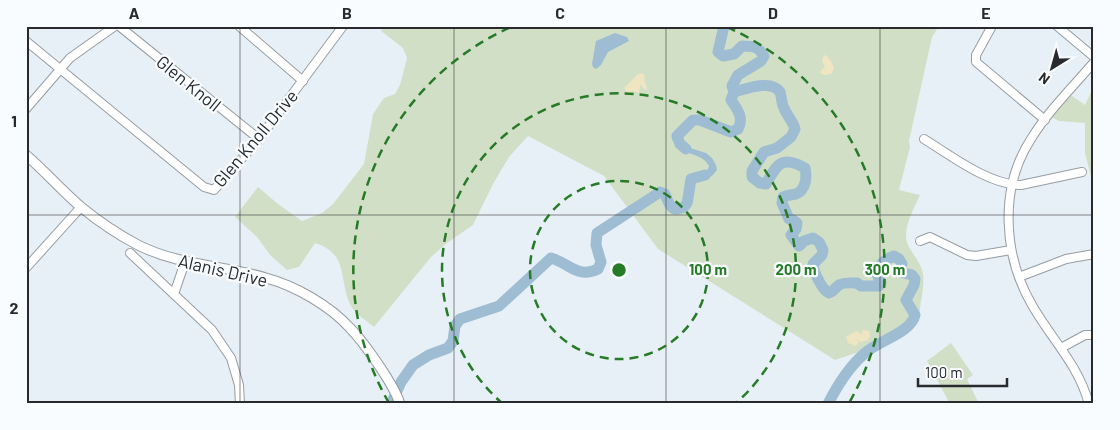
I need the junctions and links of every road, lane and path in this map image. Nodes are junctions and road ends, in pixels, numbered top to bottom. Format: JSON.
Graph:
{"nodes":[{"id":1,"x":115,"y":26,"type":"edge"},
{"id":2,"x":119,"y":26,"type":"edge"},
{"id":3,"x":239,"y":26,"type":"edge"},
{"id":4,"x":344,"y":26,"type":"edge"},
{"id":5,"x":992,"y":26,"type":"edge"},
{"id":6,"x":1058,"y":26,"type":"edge"},
{"id":7,"x":26,"y":42,"type":"edge"},
{"id":8,"x":1094,"y":57,"type":"edge"},
{"id":9,"x":1094,"y":62,"type":"edge"},
{"id":10,"x":60,"y":69,"type":"junction"},
{"id":11,"x":303,"y":81,"type":"junction"},
{"id":12,"x":26,"y":109,"type":"edge"},
{"id":13,"x":1045,"y":120,"type":"junction"},
{"id":14,"x":259,"y":139,"type":"junction"},
{"id":15,"x":924,"y":139,"type":"dead end"},
{"id":16,"x":26,"y":155,"type":"edge"},
{"id":17,"x":1082,"y":172,"type":"dead end"},
{"id":18,"x":1012,"y":185,"type":"junction"},
{"id":19,"x":81,"y":206,"type":"junction"},
{"id":20,"x":920,"y":241,"type":"dead end"},
{"id":21,"x":1011,"y":250,"type":"junction"},
{"id":22,"x":130,"y":253,"type":"dead end"},
{"id":23,"x":1094,"y":254,"type":"edge"},
{"id":24,"x":185,"y":262,"type":"junction"},
{"id":25,"x":26,"y":268,"type":"edge"},
{"id":26,"x":1018,"y":277,"type":"junction"},
{"id":27,"x":174,"y":294,"type":"junction"},
{"id":28,"x":1094,"y":335,"type":"edge"},
{"id":29,"x":1061,"y":348,"type":"junction"},
{"id":30,"x":240,"y":404,"type":"edge"},
{"id":31,"x":400,"y":404,"type":"edge"},
{"id":32,"x":1089,"y":404,"type":"edge"}],
"edges":[{"from":1,"to":10,"type":"street"},
{"from":2,"to":14,"type":"street","name":"Glen Knoll"},
{"from":3,"to":11,"type":"street"},
{"from":4,"to":11,"type":"street","name":"Glen Knoll Drive"},
{"from":5,"to":13,"type":"street"},
{"from":6,"to":8,"type":"street"},
{"from":7,"to":10,"type":"street","name":"Glen Knoll Drive"},
{"from":9,"to":13,"type":"street"},
{"from":10,"to":12,"type":"street"},
{"from":10,"to":14,"type":"street","name":"Glen Knoll Drive"},
{"from":11,"to":14,"type":"street","name":"Glen Knoll Drive"},
{"from":13,"to":18,"type":"street"},
{"from":15,"to":18,"type":"street"},
{"from":16,"to":19,"type":"main road","name":"Alanis Drive"},
{"from":17,"to":18,"type":"street"},
{"from":18,"to":21,"type":"street"},
{"from":19,"to":24,"type":"main road","name":"Alanis Drive"},
{"from":19,"to":25,"type":"street"},
{"from":20,"to":21,"type":"street"},
{"from":21,"to":26,"type":"street"},
{"from":22,"to":27,"type":"street"},
{"from":23,"to":26,"type":"street"},
{"from":24,"to":27,"type":"street"},
{"from":24,"to":31,"type":"main road","name":"Alanis Drive"},
{"from":26,"to":29,"type":"street"},
{"from":27,"to":30,"type":"street"},
{"from":28,"to":29,"type":"street"},
{"from":29,"to":32,"type":"street"}]}
